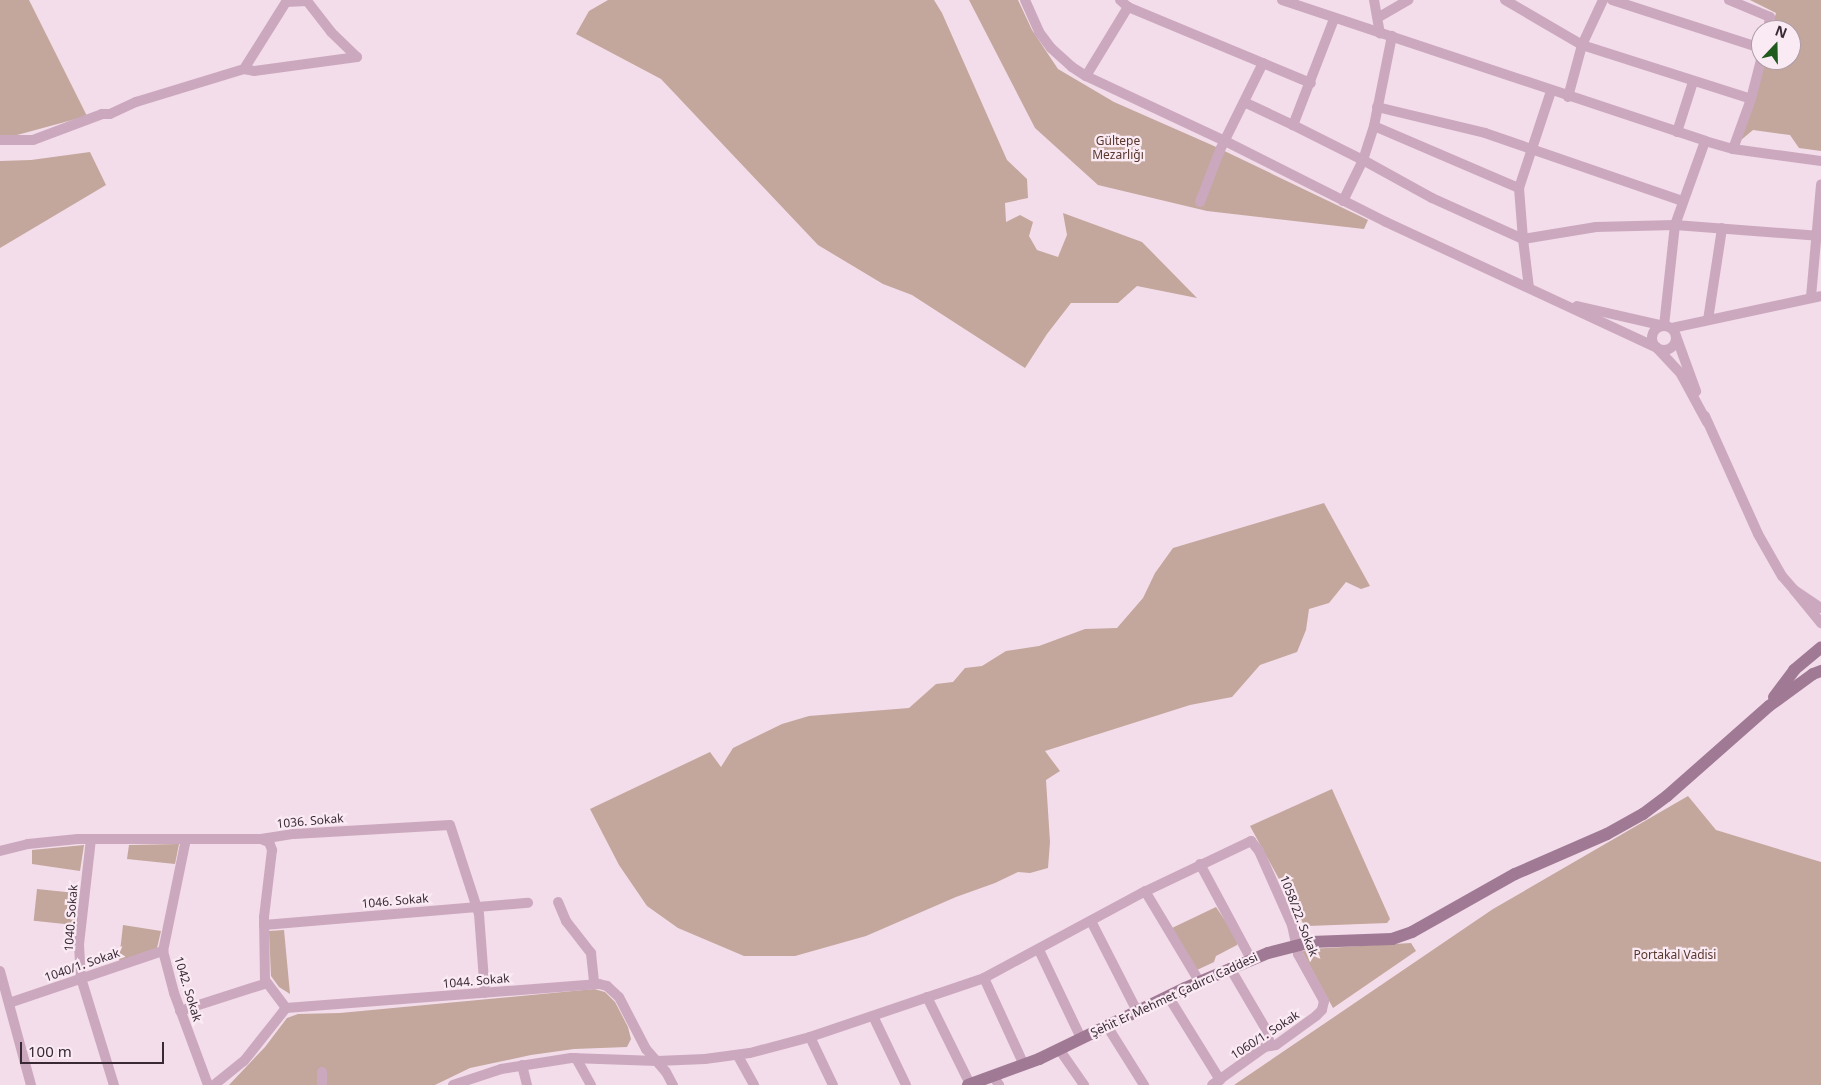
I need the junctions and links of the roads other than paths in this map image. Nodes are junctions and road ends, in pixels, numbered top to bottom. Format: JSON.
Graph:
{"nodes":[{"id":1,"x":1025,"y":0,"type":"edge"},
{"id":2,"x":1282,"y":0,"type":"edge"},
{"id":3,"x":1374,"y":0,"type":"edge"},
{"id":4,"x":1409,"y":0,"type":"edge"},
{"id":5,"x":1504,"y":0,"type":"edge"},
{"id":6,"x":1603,"y":0,"type":"edge"},
{"id":7,"x":1612,"y":0,"type":"edge"},
{"id":8,"x":1729,"y":0,"type":"edge"},
{"id":9,"x":1124,"y":3,"type":"edge"},
{"id":10,"x":1305,"y":3,"type":"edge"},
{"id":11,"x":1379,"y":17,"type":"junction"},
{"id":12,"x":1334,"y":19,"type":"junction"},
{"id":13,"x":1770,"y":20,"type":"edge"},
{"id":14,"x":1380,"y":33,"type":"junction"},
{"id":15,"x":1392,"y":36,"type":"junction"},
{"id":16,"x":1582,"y":45,"type":"junction"},
{"id":17,"x":1751,"y":45,"type":"edge"},
{"id":18,"x":1263,"y":63,"type":"junction"},
{"id":19,"x":244,"y":69,"type":"junction"},
{"id":20,"x":1758,"y":70,"type":"edge"},
{"id":21,"x":1086,"y":76,"type":"junction"},
{"id":22,"x":1693,"y":82,"type":"junction"},
{"id":23,"x":1311,"y":83,"type":"junction"},
{"id":24,"x":1552,"y":91,"type":"junction"},
{"id":25,"x":1568,"y":97,"type":"junction"},
{"id":26,"x":1751,"y":99,"type":"junction"},
{"id":27,"x":1244,"y":102,"type":"junction"},
{"id":28,"x":1377,"y":107,"type":"junction"},
{"id":29,"x":1293,"y":125,"type":"junction"},
{"id":30,"x":1374,"y":126,"type":"junction"},
{"id":31,"x":1677,"y":132,"type":"junction"},
{"id":32,"x":0,"y":140,"type":"edge"},
{"id":33,"x":1225,"y":141,"type":"junction"},
{"id":34,"x":1704,"y":141,"type":"junction"},
{"id":35,"x":1733,"y":149,"type":"junction"},
{"id":36,"x":1533,"y":150,"type":"junction"},
{"id":37,"x":1364,"y":160,"type":"junction"},
{"id":38,"x":1821,"y":162,"type":"edge"},
{"id":39,"x":1821,"y":184,"type":"edge"},
{"id":40,"x":1519,"y":188,"type":"junction"},
{"id":41,"x":1343,"y":201,"type":"junction"},
{"id":42,"x":1682,"y":201,"type":"junction"},
{"id":43,"x":1200,"y":202,"type":"dead end"},
{"id":44,"x":1675,"y":225,"type":"junction"},
{"id":45,"x":1722,"y":228,"type":"junction"},
{"id":46,"x":1819,"y":236,"type":"edge"},
{"id":47,"x":1523,"y":239,"type":"junction"},
{"id":48,"x":1529,"y":288,"type":"junction"},
{"id":49,"x":1816,"y":297,"type":"edge"},
{"id":50,"x":1552,"y":300,"type":"junction"},
{"id":51,"x":1708,"y":320,"type":"junction"},
{"id":52,"x":1670,"y":330,"type":"junction"},
{"id":53,"x":1657,"y":348,"type":"junction"},
{"id":54,"x":1708,"y":422,"type":"junction"},
{"id":55,"x":1794,"y":590,"type":"junction"},
{"id":56,"x":1821,"y":608,"type":"edge"},
{"id":57,"x":1821,"y":623,"type":"edge"},
{"id":58,"x":1821,"y":647,"type":"edge"},
{"id":59,"x":1821,"y":671,"type":"edge"},
{"id":60,"x":1768,"y":706,"type":"junction"},
{"id":61,"x":91,"y":839,"type":"junction"},
{"id":62,"x":186,"y":839,"type":"junction"},
{"id":63,"x":262,"y":839,"type":"junction"},
{"id":64,"x":0,"y":851,"type":"edge"},
{"id":65,"x":1200,"y":864,"type":"junction"},
{"id":66,"x":1145,"y":891,"type":"junction"},
{"id":67,"x":558,"y":902,"type":"dead end"},
{"id":68,"x":528,"y":903,"type":"dead end"},
{"id":69,"x":477,"y":906,"type":"junction"},
{"id":70,"x":1091,"y":921,"type":"junction"},
{"id":71,"x":264,"y":925,"type":"junction"},
{"id":72,"x":1298,"y":945,"type":"junction"},
{"id":73,"x":1038,"y":950,"type":"junction"},
{"id":74,"x":163,"y":951,"type":"junction"},
{"id":75,"x":1251,"y":959,"type":"junction"},
{"id":76,"x":1230,"y":968,"type":"junction"},
{"id":77,"x":0,"y":971,"type":"edge"},
{"id":78,"x":81,"y":978,"type":"junction"},
{"id":79,"x":984,"y":978,"type":"junction"},
{"id":80,"x":1199,"y":981,"type":"junction"},
{"id":81,"x":267,"y":983,"type":"junction"},
{"id":82,"x":594,"y":984,"type":"junction"},
{"id":83,"x":485,"y":993,"type":"junction"},
{"id":84,"x":1168,"y":996,"type":"junction"},
{"id":85,"x":927,"y":997,"type":"junction"},
{"id":86,"x":1324,"y":1001,"type":"joint"},
{"id":87,"x":8,"y":1003,"type":"junction"},
{"id":88,"x":286,"y":1008,"type":"junction"},
{"id":89,"x":180,"y":1011,"type":"junction"},
{"id":90,"x":1137,"y":1011,"type":"junction"},
{"id":91,"x":873,"y":1016,"type":"junction"},
{"id":92,"x":1108,"y":1026,"type":"junction"},
{"id":93,"x":810,"y":1036,"type":"junction"},
{"id":94,"x":1081,"y":1038,"type":"junction"},
{"id":95,"x":1265,"y":1047,"type":"junction"},
{"id":96,"x":1059,"y":1049,"type":"junction"},
{"id":97,"x":738,"y":1056,"type":"junction"},
{"id":98,"x":576,"y":1058,"type":"junction"},
{"id":99,"x":657,"y":1061,"type":"junction"},
{"id":100,"x":1024,"y":1064,"type":"junction"},
{"id":101,"x":522,"y":1066,"type":"junction"},
{"id":102,"x":322,"y":1072,"type":"dead end"},
{"id":103,"x":996,"y":1081,"type":"edge"},
{"id":104,"x":1216,"y":1082,"type":"edge"},
{"id":105,"x":457,"y":1084,"type":"edge"},
{"id":106,"x":30,"y":1085,"type":"edge"},
{"id":107,"x":114,"y":1085,"type":"edge"},
{"id":108,"x":208,"y":1085,"type":"edge"},
{"id":109,"x":214,"y":1085,"type":"edge"},
{"id":110,"x":322,"y":1085,"type":"edge"},
{"id":111,"x":527,"y":1085,"type":"edge"},
{"id":112,"x":591,"y":1085,"type":"edge"},
{"id":113,"x":673,"y":1085,"type":"edge"},
{"id":114,"x":754,"y":1085,"type":"edge"},
{"id":115,"x":832,"y":1085,"type":"edge"},
{"id":116,"x":906,"y":1085,"type":"edge"},
{"id":117,"x":969,"y":1085,"type":"edge"},
{"id":118,"x":1084,"y":1085,"type":"edge"},
{"id":119,"x":1144,"y":1085,"type":"edge"}],
"edges":[{"from":1,"to":21,"type":"street"},
{"from":2,"to":10,"type":"street"},
{"from":3,"to":11,"type":"street"},
{"from":4,"to":11,"type":"street"},
{"from":5,"to":16,"type":"street"},
{"from":6,"to":16,"type":"street"},
{"from":7,"to":17,"type":"street"},
{"from":8,"to":13,"type":"street"},
{"from":9,"to":18,"type":"street"},
{"from":9,"to":21,"type":"street"},
{"from":10,"to":12,"type":"street"},
{"from":11,"to":14,"type":"street"},
{"from":12,"to":14,"type":"street"},
{"from":12,"to":23,"type":"street"},
{"from":14,"to":15,"type":"street"},
{"from":15,"to":24,"type":"street"},
{"from":15,"to":28,"type":"street"},
{"from":16,"to":22,"type":"street"},
{"from":16,"to":25,"type":"street"},
{"from":18,"to":23,"type":"street"},
{"from":18,"to":27,"type":"street"},
{"from":19,"to":19,"type":"street"},
{"from":19,"to":32,"type":"street"},
{"from":20,"to":26,"type":"street"},
{"from":21,"to":33,"type":"street"},
{"from":22,"to":26,"type":"street"},
{"from":22,"to":31,"type":"street"},
{"from":23,"to":29,"type":"street"},
{"from":24,"to":25,"type":"street"},
{"from":24,"to":36,"type":"street"},
{"from":25,"to":31,"type":"street"},
{"from":26,"to":35,"type":"street"},
{"from":27,"to":29,"type":"street"},
{"from":27,"to":33,"type":"street"},
{"from":28,"to":30,"type":"street"},
{"from":28,"to":36,"type":"street"},
{"from":29,"to":37,"type":"street"},
{"from":30,"to":37,"type":"street"},
{"from":30,"to":40,"type":"street"},
{"from":31,"to":34,"type":"street"},
{"from":33,"to":41,"type":"street"},
{"from":33,"to":43,"type":"street"},
{"from":34,"to":35,"type":"street"},
{"from":34,"to":42,"type":"street"},
{"from":35,"to":38,"type":"street"},
{"from":36,"to":40,"type":"street"},
{"from":36,"to":42,"type":"street"},
{"from":37,"to":41,"type":"street"},
{"from":37,"to":47,"type":"street"},
{"from":39,"to":46,"type":"street"},
{"from":40,"to":47,"type":"street"},
{"from":41,"to":48,"type":"street"},
{"from":42,"to":44,"type":"street"},
{"from":44,"to":45,"type":"street"},
{"from":44,"to":47,"type":"street"},
{"from":44,"to":52,"type":"street"},
{"from":45,"to":46,"type":"street"},
{"from":45,"to":51,"type":"street"},
{"from":46,"to":49,"type":"street"},
{"from":47,"to":48,"type":"street"},
{"from":48,"to":50,"type":"street"},
{"from":49,"to":51,"type":"street"},
{"from":50,"to":52,"type":"street"},
{"from":50,"to":53,"type":"street"},
{"from":51,"to":52,"type":"street"},
{"from":52,"to":53,"type":"street"},
{"from":52,"to":53,"type":"street"},
{"from":52,"to":54,"type":"street"},
{"from":53,"to":54,"type":"street"},
{"from":54,"to":55,"type":"street"},
{"from":55,"to":56,"type":"street"},
{"from":55,"to":57,"type":"street"},
{"from":58,"to":60,"type":"main road","name":"Şehit Er Mehmet Çadırcı Caddesi"},
{"from":59,"to":60,"type":"main road","name":"Şehit Er Mehmet Çadırcı Caddesi"},
{"from":60,"to":72,"type":"main road","name":"Şehit Er Mehmet Çadırcı Caddesi"},
{"from":61,"to":62,"type":"street","name":"1036. Sokak"},
{"from":61,"to":64,"type":"street","name":"1036. Sokak"},
{"from":61,"to":78,"type":"street","name":"1040. Sokak"},
{"from":62,"to":63,"type":"street","name":"1036. Sokak"},
{"from":62,"to":74,"type":"street","name":"1042. Sokak"},
{"from":63,"to":69,"type":"street","name":"1036. Sokak"},
{"from":63,"to":71,"type":"street"},
{"from":65,"to":66,"type":"street"},
{"from":65,"to":72,"type":"street","name":"1058/22. Sokak"},
{"from":65,"to":75,"type":"street"},
{"from":66,"to":70,"type":"street"},
{"from":66,"to":80,"type":"street"},
{"from":67,"to":82,"type":"street"},
{"from":68,"to":69,"type":"street","name":"1046. Sokak"},
{"from":69,"to":71,"type":"street","name":"1046. Sokak"},
{"from":69,"to":83,"type":"street","name":"1036. Sokak"},
{"from":70,"to":73,"type":"street"},
{"from":70,"to":90,"type":"street"},
{"from":71,"to":81,"type":"street"},
{"from":72,"to":75,"type":"main road","name":"Şehit Er Mehmet Çadırcı Caddesi"},
{"from":72,"to":86,"type":"street","name":"1058/22. Sokak"},
{"from":73,"to":79,"type":"street"},
{"from":73,"to":94,"type":"street"},
{"from":74,"to":78,"type":"street","name":"1040/1. Sokak"},
{"from":74,"to":89,"type":"street","name":"1042. Sokak"},
{"from":75,"to":76,"type":"main road","name":"Şehit Er Mehmet Çadırcı Caddesi"},
{"from":76,"to":80,"type":"main road","name":"Şehit Er Mehmet Çadırcı Caddesi"},
{"from":76,"to":95,"type":"street"},
{"from":77,"to":87,"type":"street"},
{"from":78,"to":87,"type":"street","name":"1040/1. Sokak"},
{"from":78,"to":107,"type":"street","name":"1040. Sokak"},
{"from":79,"to":85,"type":"street"},
{"from":79,"to":100,"type":"street"},
{"from":80,"to":84,"type":"main road","name":"Şehit Er Mehmet Çadırcı Caddesi"},
{"from":81,"to":88,"type":"street"},
{"from":81,"to":89,"type":"street"},
{"from":82,"to":83,"type":"street","name":"1044. Sokak"},
{"from":82,"to":99,"type":"street","name":"1044. Sokak"},
{"from":83,"to":88,"type":"street","name":"1044. Sokak"},
{"from":84,"to":90,"type":"main road","name":"Şehit Er Mehmet Çadırcı Caddesi"},
{"from":84,"to":104,"type":"street"},
{"from":85,"to":91,"type":"street"},
{"from":85,"to":117,"type":"street"},
{"from":86,"to":95,"type":"street","name":"1060/1. Sokak"},
{"from":87,"to":106,"type":"street"},
{"from":88,"to":109,"type":"street"},
{"from":89,"to":108,"type":"street","name":"1042. Sokak"},
{"from":90,"to":92,"type":"main road","name":"Şehit Er Mehmet Çadırcı Caddesi"},
{"from":91,"to":93,"type":"street"},
{"from":91,"to":116,"type":"street"},
{"from":92,"to":94,"type":"main road","name":"Şehit Er Mehmet Çadırcı Caddesi"},
{"from":92,"to":119,"type":"street"},
{"from":93,"to":97,"type":"street"},
{"from":93,"to":115,"type":"street"},
{"from":94,"to":96,"type":"main road","name":"Şehit Er Mehmet Çadırcı Caddesi"},
{"from":95,"to":104,"type":"street","name":"1060/1. Sokak"},
{"from":96,"to":100,"type":"main road","name":"Şehit Er Mehmet Çadırcı Caddesi"},
{"from":96,"to":118,"type":"street"},
{"from":97,"to":99,"type":"street"},
{"from":97,"to":114,"type":"street"},
{"from":98,"to":99,"type":"street"},
{"from":98,"to":101,"type":"street"},
{"from":98,"to":112,"type":"street"},
{"from":99,"to":113,"type":"street","name":"1044. Sokak"},
{"from":100,"to":103,"type":"main road","name":"Şehit Er Mehmet Çadırcı Caddesi"},
{"from":101,"to":105,"type":"street"},
{"from":101,"to":111,"type":"street"},
{"from":102,"to":110,"type":"street"},
{"from":103,"to":117,"type":"main road","name":"Şehit Er Mehmet Çadırcı Caddesi"}]}
